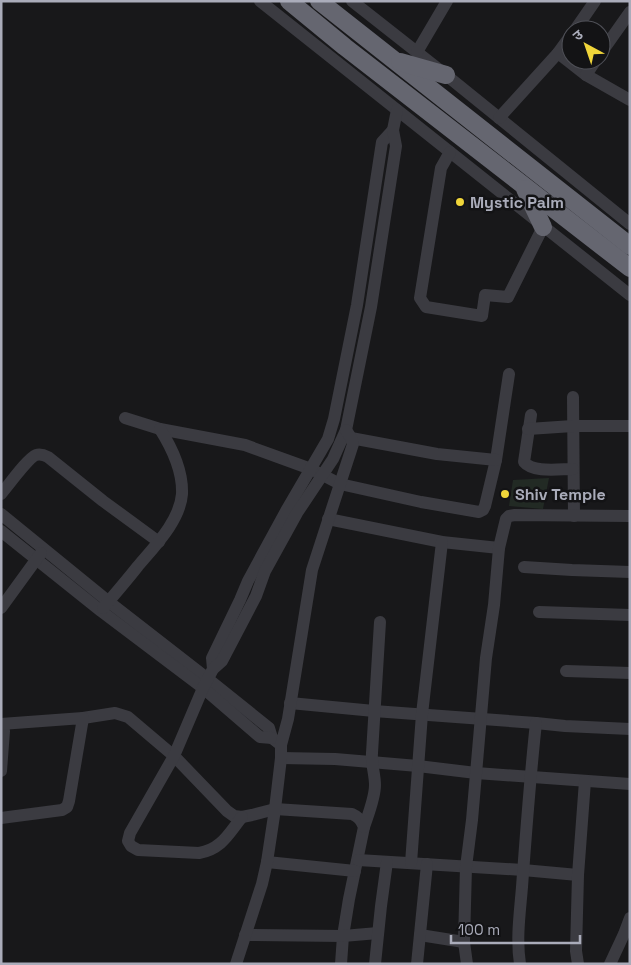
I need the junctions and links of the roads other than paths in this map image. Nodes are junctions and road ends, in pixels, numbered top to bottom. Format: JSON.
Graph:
{"nodes":[{"id":1,"x":260,"y":1,"type":"edge"},
{"id":2,"x":289,"y":1,"type":"edge"},
{"id":3,"x":319,"y":1,"type":"edge"},
{"id":4,"x":352,"y":1,"type":"edge"},
{"id":5,"x":447,"y":1,"type":"edge"},
{"id":6,"x":596,"y":1,"type":"edge"},
{"id":7,"x":630,"y":12,"type":"edge"},
{"id":8,"x":582,"y":20,"type":"edge"},
{"id":9,"x":611,"y":39,"type":"edge"},
{"id":10,"x":561,"y":49,"type":"edge"},
{"id":11,"x":417,"y":52,"type":"junction"},
{"id":12,"x":558,"y":53,"type":"junction"},
{"id":13,"x":392,"y":60,"type":"junction"},
{"id":14,"x":589,"y":70,"type":"edge"},
{"id":15,"x":446,"y":75,"type":"junction"},
{"id":16,"x":586,"y":75,"type":"junction"},
{"id":17,"x":630,"y":100,"type":"edge"},
{"id":18,"x":397,"y":110,"type":"junction"},
{"id":19,"x":499,"y":118,"type":"junction"},
{"id":20,"x":393,"y":130,"type":"junction"},
{"id":21,"x":450,"y":152,"type":"junction"},
{"id":22,"x":522,"y":184,"type":"junction"},
{"id":23,"x":374,"y":193,"type":"junction"},
{"id":24,"x":388,"y":195,"type":"junction"},
{"id":25,"x":630,"y":224,"type":"edge"},
{"id":26,"x":543,"y":227,"type":"junction"},
{"id":27,"x":630,"y":246,"type":"edge"},
{"id":28,"x":630,"y":268,"type":"edge"},
{"id":29,"x":630,"y":295,"type":"edge"},
{"id":30,"x":348,"y":351,"type":"junction"},
{"id":31,"x":362,"y":355,"type":"junction"},
{"id":32,"x":509,"y":374,"type":"dead end"},
{"id":33,"x":573,"y":397,"type":"dead end"},
{"id":34,"x":531,"y":415,"type":"dead end"},
{"id":35,"x":125,"y":418,"type":"dead end"},
{"id":36,"x":573,"y":426,"type":"junction"},
{"id":37,"x":630,"y":426,"type":"edge"},
{"id":38,"x":160,"y":429,"type":"junction"},
{"id":39,"x":528,"y":430,"type":"junction"},
{"id":40,"x":349,"y":434,"type":"junction"},
{"id":41,"x":496,"y":460,"type":"junction"},
{"id":42,"x":573,"y":469,"type":"junction"},
{"id":43,"x":316,"y":472,"type":"junction"},
{"id":44,"x":340,"y":484,"type":"junction"},
{"id":45,"x":1,"y":494,"type":"edge"},
{"id":46,"x":1,"y":514,"type":"edge"},
{"id":47,"x":574,"y":516,"type":"junction"},
{"id":48,"x":630,"y":516,"type":"edge"},
{"id":49,"x":328,"y":519,"type":"junction"},
{"id":50,"x":1,"y":531,"type":"edge"},
{"id":51,"x":159,"y":542,"type":"junction"},
{"id":52,"x":442,"y":542,"type":"junction"},
{"id":53,"x":499,"y":548,"type":"junction"},
{"id":54,"x":44,"y":549,"type":"junction"},
{"id":55,"x":36,"y":560,"type":"junction"},
{"id":56,"x":524,"y":567,"type":"dead end"},
{"id":57,"x":630,"y":572,"type":"edge"},
{"id":58,"x":105,"y":606,"type":"junction"},
{"id":59,"x":1,"y":607,"type":"edge"},
{"id":60,"x":539,"y":612,"type":"dead end"},
{"id":61,"x":630,"y":615,"type":"edge"},
{"id":62,"x":380,"y":622,"type":"dead end"},
{"id":63,"x":566,"y":671,"type":"dead end"},
{"id":64,"x":630,"y":673,"type":"edge"},
{"id":65,"x":208,"y":678,"type":"junction"},
{"id":66,"x":290,"y":703,"type":"junction"},
{"id":67,"x":374,"y":710,"type":"junction"},
{"id":68,"x":422,"y":714,"type":"junction"},
{"id":69,"x":83,"y":718,"type":"junction"},
{"id":70,"x":482,"y":719,"type":"junction"},
{"id":71,"x":536,"y":723,"type":"junction"},
{"id":72,"x":1,"y":724,"type":"edge"},
{"id":73,"x":630,"y":730,"type":"edge"},
{"id":74,"x":278,"y":747,"type":"junction"},
{"id":75,"x":174,"y":756,"type":"junction"},
{"id":76,"x":372,"y":763,"type":"junction"},
{"id":77,"x":418,"y":766,"type":"junction"},
{"id":78,"x":1,"y":771,"type":"edge"},
{"id":79,"x":476,"y":773,"type":"junction"},
{"id":80,"x":530,"y":778,"type":"junction"},
{"id":81,"x":585,"y":781,"type":"junction"},
{"id":82,"x":630,"y":784,"type":"edge"},
{"id":83,"x":275,"y":809,"type":"junction"},
{"id":84,"x":242,"y":817,"type":"junction"},
{"id":85,"x":1,"y":818,"type":"edge"},
{"id":86,"x":364,"y":827,"type":"junction"},
{"id":87,"x":267,"y":862,"type":"junction"},
{"id":88,"x":386,"y":862,"type":"junction"},
{"id":89,"x":411,"y":863,"type":"junction"},
{"id":90,"x":427,"y":864,"type":"junction"},
{"id":91,"x":357,"y":865,"type":"junction"},
{"id":92,"x":466,"y":867,"type":"junction"},
{"id":93,"x":523,"y":870,"type":"junction"},
{"id":94,"x":578,"y":875,"type":"junction"},
{"id":95,"x":630,"y":918,"type":"edge"},
{"id":96,"x":378,"y":933,"type":"junction"},
{"id":97,"x":245,"y":935,"type":"junction"},
{"id":98,"x":420,"y":935,"type":"junction"},
{"id":99,"x":343,"y":936,"type":"junction"},
{"id":100,"x":464,"y":942,"type":"junction"},
{"id":101,"x":236,"y":964,"type":"edge"},
{"id":102,"x":341,"y":964,"type":"edge"},
{"id":103,"x":375,"y":964,"type":"edge"},
{"id":104,"x":417,"y":964,"type":"edge"},
{"id":105,"x":467,"y":964,"type":"edge"},
{"id":106,"x":520,"y":964,"type":"edge"},
{"id":107,"x":578,"y":964,"type":"edge"},
{"id":108,"x":610,"y":964,"type":"edge"}],
"edges":[{"from":1,"to":18,"type":"street"},
{"from":2,"to":22,"type":"highway"},
{"from":3,"to":13,"type":"highway"},
{"from":4,"to":11,"type":"street"},
{"from":5,"to":11,"type":"street"},
{"from":6,"to":8,"type":"street"},
{"from":7,"to":9,"type":"street"},
{"from":10,"to":12,"type":"street"},
{"from":11,"to":15,"type":"street"},
{"from":12,"to":16,"type":"street"},
{"from":12,"to":19,"type":"street"},
{"from":13,"to":15,"type":"highway"},
{"from":13,"to":27,"type":"highway"},
{"from":14,"to":16,"type":"street"},
{"from":15,"to":19,"type":"street"},
{"from":16,"to":17,"type":"street"},
{"from":18,"to":20,"type":"street"},
{"from":18,"to":21,"type":"street"},
{"from":19,"to":25,"type":"street"},
{"from":20,"to":23,"type":"street"},
{"from":20,"to":24,"type":"street"},
{"from":21,"to":26,"type":"street"},
{"from":21,"to":26,"type":"street"},
{"from":22,"to":26,"type":"highway"},
{"from":22,"to":28,"type":"highway"},
{"from":23,"to":24,"type":"street"},
{"from":23,"to":30,"type":"street"},
{"from":24,"to":31,"type":"street"},
{"from":26,"to":29,"type":"street"},
{"from":30,"to":31,"type":"street"},
{"from":30,"to":43,"type":"street"},
{"from":31,"to":40,"type":"street"},
{"from":32,"to":41,"type":"street"},
{"from":33,"to":36,"type":"street"},
{"from":34,"to":39,"type":"street"},
{"from":35,"to":38,"type":"street"},
{"from":36,"to":37,"type":"street"},
{"from":36,"to":39,"type":"street"},
{"from":36,"to":42,"type":"street"},
{"from":38,"to":43,"type":"street"},
{"from":38,"to":51,"type":"street"},
{"from":39,"to":42,"type":"street"},
{"from":40,"to":41,"type":"street"},
{"from":40,"to":43,"type":"street"},
{"from":40,"to":44,"type":"street"},
{"from":41,"to":44,"type":"street"},
{"from":42,"to":47,"type":"street"},
{"from":43,"to":44,"type":"street"},
{"from":43,"to":65,"type":"street"},
{"from":44,"to":49,"type":"street"},
{"from":45,"to":51,"type":"street"},
{"from":46,"to":54,"type":"street"},
{"from":47,"to":48,"type":"street"},
{"from":47,"to":53,"type":"street"},
{"from":49,"to":52,"type":"street"},
{"from":49,"to":66,"type":"street"},
{"from":50,"to":55,"type":"street"},
{"from":51,"to":58,"type":"street"},
{"from":52,"to":53,"type":"street"},
{"from":52,"to":68,"type":"street"},
{"from":53,"to":70,"type":"street"},
{"from":54,"to":55,"type":"street"},
{"from":54,"to":58,"type":"street"},
{"from":55,"to":58,"type":"street"},
{"from":55,"to":59,"type":"street"},
{"from":56,"to":57,"type":"street"},
{"from":58,"to":65,"type":"street"},
{"from":60,"to":61,"type":"street"},
{"from":62,"to":67,"type":"street"},
{"from":63,"to":64,"type":"street"},
{"from":65,"to":74,"type":"street"},
{"from":65,"to":75,"type":"street"},
{"from":66,"to":67,"type":"street"},
{"from":66,"to":74,"type":"street"},
{"from":67,"to":68,"type":"street"},
{"from":67,"to":76,"type":"street"},
{"from":68,"to":70,"type":"street"},
{"from":68,"to":77,"type":"street"},
{"from":69,"to":72,"type":"street"},
{"from":69,"to":75,"type":"street"},
{"from":69,"to":85,"type":"street"},
{"from":70,"to":71,"type":"street"},
{"from":70,"to":79,"type":"street"},
{"from":71,"to":73,"type":"street"},
{"from":71,"to":80,"type":"street"},
{"from":72,"to":78,"type":"street"},
{"from":74,"to":76,"type":"street"},
{"from":74,"to":83,"type":"street"},
{"from":75,"to":84,"type":"street"},
{"from":75,"to":84,"type":"street"},
{"from":76,"to":77,"type":"street"},
{"from":76,"to":86,"type":"street"},
{"from":77,"to":79,"type":"street"},
{"from":77,"to":89,"type":"street"},
{"from":79,"to":80,"type":"street"},
{"from":79,"to":92,"type":"street"},
{"from":80,"to":81,"type":"street"},
{"from":80,"to":93,"type":"street"},
{"from":81,"to":82,"type":"street"},
{"from":81,"to":94,"type":"street"},
{"from":83,"to":84,"type":"street"},
{"from":83,"to":86,"type":"street"},
{"from":83,"to":87,"type":"street"},
{"from":86,"to":91,"type":"street"},
{"from":87,"to":91,"type":"street"},
{"from":87,"to":97,"type":"street"},
{"from":88,"to":89,"type":"street"},
{"from":88,"to":91,"type":"street"},
{"from":88,"to":96,"type":"street"},
{"from":89,"to":90,"type":"street"},
{"from":90,"to":92,"type":"street"},
{"from":90,"to":98,"type":"street"},
{"from":91,"to":99,"type":"street"},
{"from":92,"to":93,"type":"street"},
{"from":92,"to":100,"type":"street"},
{"from":93,"to":94,"type":"street"},
{"from":93,"to":106,"type":"street"},
{"from":94,"to":107,"type":"street"},
{"from":95,"to":108,"type":"street"},
{"from":96,"to":99,"type":"street"},
{"from":96,"to":103,"type":"street"},
{"from":97,"to":99,"type":"street"},
{"from":97,"to":101,"type":"street"},
{"from":98,"to":100,"type":"street"},
{"from":98,"to":104,"type":"street"},
{"from":99,"to":102,"type":"street"},
{"from":100,"to":105,"type":"street"}]}
